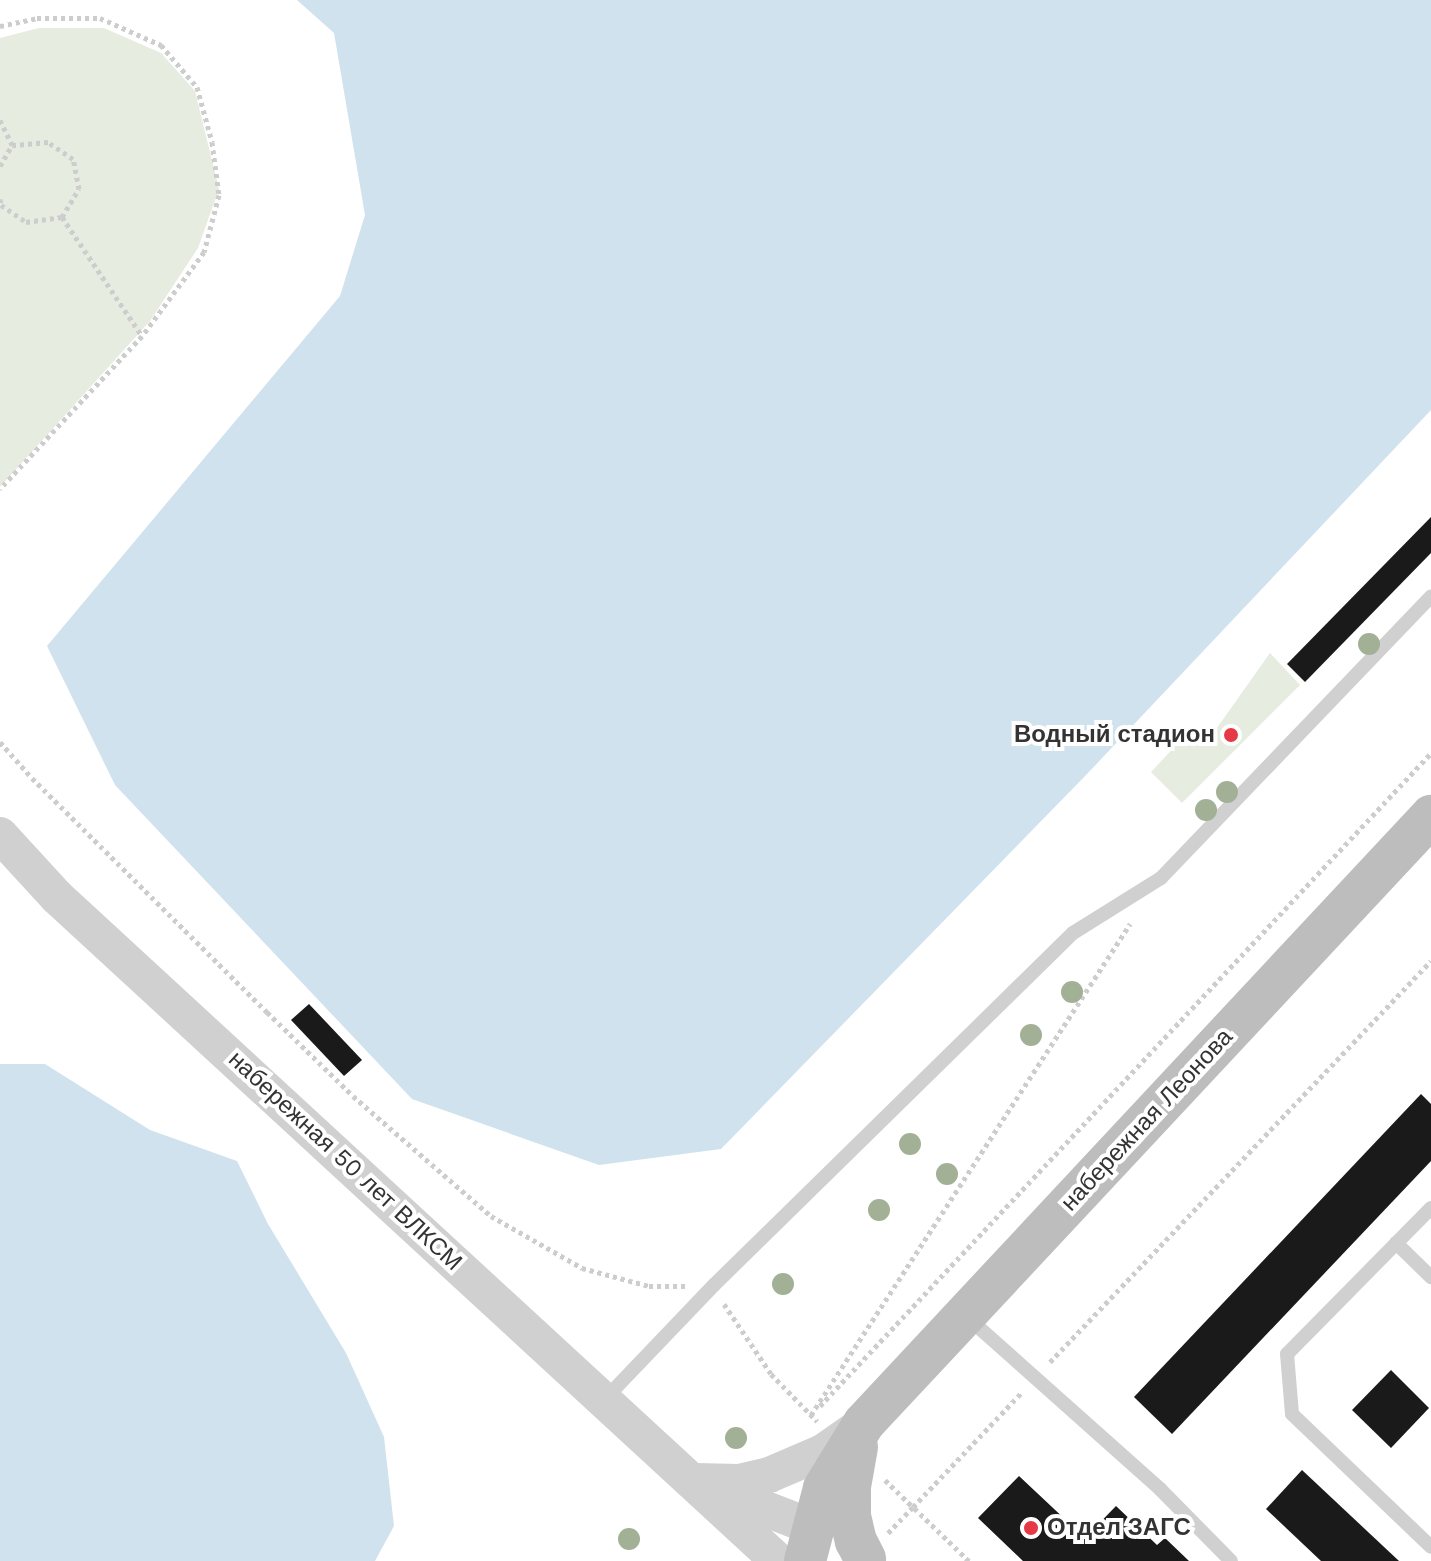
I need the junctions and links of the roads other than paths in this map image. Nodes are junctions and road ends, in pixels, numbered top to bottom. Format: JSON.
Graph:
{"nodes":[{"id":1,"x":1431,"y":596,"type":"edge"},
{"id":2,"x":1431,"y":816,"type":"edge"},
{"id":3,"x":0,"y":835,"type":"edge"},
{"id":4,"x":1431,"y":1208,"type":"edge"},
{"id":5,"x":1396,"y":1243,"type":"junction"},
{"id":6,"x":1431,"y":1277,"type":"edge"},
{"id":7,"x":965,"y":1315,"type":"junction"},
{"id":8,"x":604,"y":1400,"type":"junction"},
{"id":9,"x":864,"y":1423,"type":"junction"},
{"id":10,"x":695,"y":1481,"type":"junction"},
{"id":11,"x":808,"y":1544,"type":"edge"},
{"id":12,"x":1431,"y":1547,"type":"edge"},
{"id":13,"x":873,"y":1552,"type":"edge"},
{"id":14,"x":778,"y":1561,"type":"edge"},
{"id":15,"x":1231,"y":1561,"type":"edge"}],
"edges":[{"from":1,"to":8,"type":"lane"},
{"from":2,"to":7,"type":"main road","name":"набережная Леонова"},
{"from":3,"to":8,"type":"street","name":"набережная 50 лет ВЛКСМ"},
{"from":4,"to":5,"type":"lane"},
{"from":5,"to":6,"type":"lane"},
{"from":5,"to":12,"type":"lane"},
{"from":7,"to":9,"type":"main road","name":"набережная Леонова"},
{"from":7,"to":15,"type":"lane"},
{"from":8,"to":10,"type":"street","name":"набережная 50 лет ВЛКСМ"},
{"from":9,"to":10,"type":"street"},
{"from":9,"to":11,"type":"main road","name":"набережная Леонова"},
{"from":9,"to":13,"type":"main road"},
{"from":10,"to":11,"type":"street"},
{"from":10,"to":14,"type":"street","name":"набережная 50 лет ВЛКСМ"},
{"from":11,"to":13,"type":"main road"}]}
